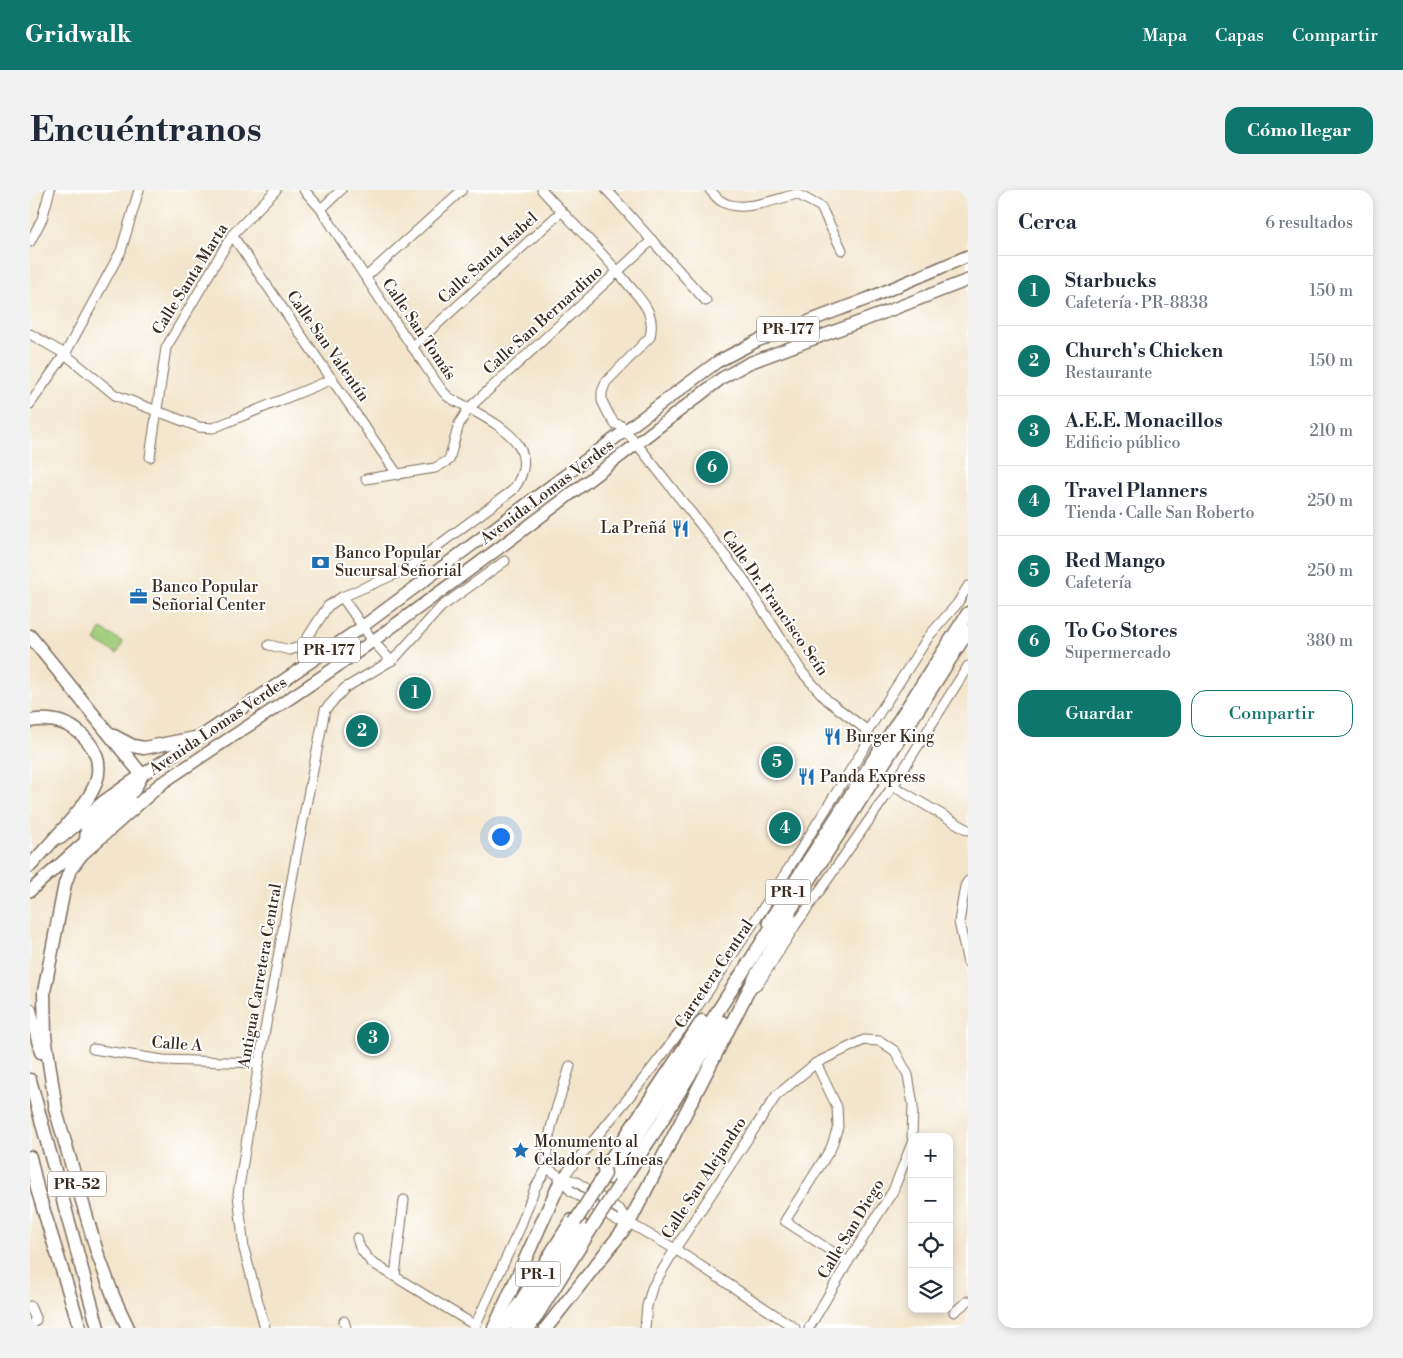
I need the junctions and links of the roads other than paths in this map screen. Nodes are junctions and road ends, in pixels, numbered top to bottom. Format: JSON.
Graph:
{"nodes":[{"id":1,"x":50,"y":190,"type":"edge"},
{"id":2,"x":138,"y":190,"type":"edge"},
{"id":3,"x":276,"y":190,"type":"edge"},
{"id":4,"x":304,"y":190,"type":"edge"},
{"id":5,"x":341,"y":190,"type":"edge"},
{"id":6,"x":462,"y":190,"type":"edge"},
{"id":7,"x":542,"y":190,"type":"edge"},
{"id":8,"x":607,"y":190,"type":"edge"},
{"id":9,"x":710,"y":190,"type":"edge"},
{"id":10,"x":797,"y":192,"type":"edge"},
{"id":11,"x":321,"y":209,"type":"junction"},
{"id":12,"x":562,"y":212,"type":"junction"},
{"id":13,"x":232,"y":235,"type":"junction"},
{"id":14,"x":652,"y":240,"type":"junction"},
{"id":15,"x":30,"y":242,"type":"edge"},
{"id":16,"x":842,"y":250,"type":"dead end"},
{"id":17,"x":968,"y":256,"type":"edge"},
{"id":18,"x":618,"y":272,"type":"junction"},
{"id":19,"x":366,"y":277,"type":"junction"},
{"id":20,"x":968,"y":280,"type":"edge"},
{"id":21,"x":706,"y":300,"type":"dead end"},
{"id":22,"x":30,"y":334,"type":"edge"},
{"id":23,"x":412,"y":347,"type":"junction"},
{"id":24,"x":66,"y":354,"type":"junction"},
{"id":25,"x":333,"y":379,"type":"junction"},
{"id":26,"x":30,"y":404,"type":"edge"},
{"id":27,"x":469,"y":408,"type":"junction"},
{"id":28,"x":158,"y":412,"type":"junction"},
{"id":29,"x":622,"y":427,"type":"junction"},
{"id":30,"x":636,"y":444,"type":"junction"},
{"id":31,"x":150,"y":457,"type":"dead end"},
{"id":32,"x":398,"y":475,"type":"junction"},
{"id":33,"x":366,"y":479,"type":"dead end"},
{"id":34,"x":505,"y":562,"type":"dead end"},
{"id":35,"x":968,"y":586,"type":"edge"},
{"id":36,"x":342,"y":597,"type":"junction"},
{"id":37,"x":968,"y":604,"type":"edge"},
{"id":38,"x":966,"y":621,"type":"edge"},
{"id":39,"x":362,"y":627,"type":"junction"},
{"id":40,"x":30,"y":636,"type":"edge"},
{"id":41,"x":373,"y":641,"type":"junction"},
{"id":42,"x":269,"y":645,"type":"dead end"},
{"id":43,"x":391,"y":661,"type":"junction"},
{"id":44,"x":968,"y":666,"type":"edge"},
{"id":45,"x":30,"y":722,"type":"edge"},
{"id":46,"x":107,"y":732,"type":"junction"},
{"id":47,"x":869,"y":735,"type":"junction"},
{"id":48,"x":200,"y":738,"type":"junction"},
{"id":49,"x":142,"y":775,"type":"junction"},
{"id":50,"x":162,"y":783,"type":"junction"},
{"id":51,"x":893,"y":786,"type":"junction"},
{"id":52,"x":968,"y":830,"type":"edge"},
{"id":53,"x":86,"y":841,"type":"junction"},
{"id":54,"x":30,"y":866,"type":"edge"},
{"id":55,"x":968,"y":881,"type":"edge"},
{"id":56,"x":30,"y":891,"type":"edge"},
{"id":57,"x":789,"y":911,"type":"junction"},
{"id":58,"x":968,"y":963,"type":"edge"},
{"id":59,"x":748,"y":992,"type":"junction"},
{"id":60,"x":30,"y":1010,"type":"edge"},
{"id":61,"x":94,"y":1049,"type":"dead end"},
{"id":62,"x":259,"y":1063,"type":"junction"},
{"id":63,"x":816,"y":1063,"type":"junction"},
{"id":64,"x":570,"y":1066,"type":"dead end"},
{"id":65,"x":30,"y":1080,"type":"edge"},
{"id":66,"x":56,"y":1116,"type":"junction"},
{"id":67,"x":912,"y":1133,"type":"edge"},
{"id":68,"x":908,"y":1153,"type":"edge"},
{"id":69,"x":30,"y":1157,"type":"edge"},
{"id":70,"x":547,"y":1168,"type":"junction"},
{"id":71,"x":30,"y":1176,"type":"edge"},
{"id":72,"x":611,"y":1177,"type":"junction"},
{"id":73,"x":562,"y":1178,"type":"junction"},
{"id":74,"x":38,"y":1192,"type":"junction"},
{"id":75,"x":404,"y":1200,"type":"dead end"},
{"id":76,"x":629,"y":1223,"type":"junction"},
{"id":77,"x":580,"y":1224,"type":"junction"},
{"id":78,"x":357,"y":1238,"type":"dead end"},
{"id":79,"x":675,"y":1249,"type":"junction"},
{"id":80,"x":848,"y":1262,"type":"junction"},
{"id":81,"x":395,"y":1276,"type":"junction"},
{"id":82,"x":968,"y":1300,"type":"edge"},
{"id":83,"x":30,"y":1306,"type":"edge"},
{"id":84,"x":954,"y":1312,"type":"dead end"},
{"id":85,"x":30,"y":1326,"type":"edge"},
{"id":86,"x":475,"y":1327,"type":"edge"},
{"id":87,"x":80,"y":1328,"type":"edge"},
{"id":88,"x":98,"y":1328,"type":"edge"},
{"id":89,"x":128,"y":1328,"type":"edge"},
{"id":90,"x":265,"y":1328,"type":"edge"},
{"id":91,"x":494,"y":1328,"type":"edge"},
{"id":92,"x":504,"y":1328,"type":"edge"},
{"id":93,"x":515,"y":1328,"type":"edge"},
{"id":94,"x":529,"y":1328,"type":"edge"},
{"id":95,"x":546,"y":1328,"type":"edge"},
{"id":96,"x":645,"y":1328,"type":"edge"},
{"id":97,"x":795,"y":1328,"type":"edge"},
{"id":98,"x":809,"y":1328,"type":"edge"}],
"edges":[{"from":1,"to":15,"type":"street"},
{"from":2,"to":24,"type":"street"},
{"from":3,"to":13,"type":"street","name":"Calle Santa Marta"},
{"from":4,"to":11,"type":"street","name":"Calle San Tomás"},
{"from":5,"to":11,"type":"street"},
{"from":6,"to":19,"type":"street"},
{"from":7,"to":12,"type":"street"},
{"from":8,"to":14,"type":"street"},
{"from":9,"to":10,"type":"street"},
{"from":10,"to":16,"type":"street"},
{"from":11,"to":19,"type":"street","name":"Calle San Tomás"},
{"from":12,"to":18,"type":"street"},
{"from":12,"to":23,"type":"street","name":"Calle Santa Isabel"},
{"from":13,"to":25,"type":"street","name":"Calle San Valentín"},
{"from":13,"to":28,"type":"street","name":"Calle Santa Marta"},
{"from":14,"to":18,"type":"street","name":"Calle San Bernardino"},
{"from":14,"to":21,"type":"street"},
{"from":17,"to":29,"type":"main road","name":"Avenida Lomas Verdes","number":"PR-177"},
{"from":18,"to":27,"type":"street","name":"Calle San Bernardino"},
{"from":18,"to":29,"type":"street","name":"Calle Dr. Francisco Seín"},
{"from":19,"to":23,"type":"street","name":"Calle San Tomás"},
{"from":20,"to":30,"type":"main road","name":"Avenida Lomas Verdes","number":"PR-177"},
{"from":22,"to":24,"type":"street"},
{"from":23,"to":27,"type":"street","name":"Calle San Tomás"},
{"from":24,"to":26,"type":"street"},
{"from":24,"to":28,"type":"street"},
{"from":25,"to":28,"type":"street"},
{"from":25,"to":32,"type":"street","name":"Calle San Valentín"},
{"from":27,"to":32,"type":"street","name":"Calle San Bernardino"},
{"from":27,"to":36,"type":"street","name":"Calle San Tomás"},
{"from":28,"to":31,"type":"street","name":"Calle Santa Marta"},
{"from":29,"to":30,"type":"street","name":"Calle Dr. Francisco Seín"},
{"from":29,"to":39,"type":"main road","name":"Avenida Lomas Verdes","number":"PR-177"},
{"from":30,"to":41,"type":"main road","name":"Avenida Lomas Verdes","number":"PR-177"},
{"from":30,"to":47,"type":"street","name":"Calle Dr. Francisco Seín"},
{"from":32,"to":33,"type":"street","name":"Calle San Bernardino"},
{"from":34,"to":43,"type":"street","name":"Antigua Carretera Central"},
{"from":35,"to":47,"type":"street"},
{"from":36,"to":39,"type":"street"},
{"from":36,"to":42,"type":"street","name":"Calle San Tomás"},
{"from":37,"to":38,"type":"highway"},
{"from":38,"to":57,"type":"highway","name":"Carretera Central","number":"PR-1"},
{"from":38,"to":72,"type":"highway","name":"Carretera Central","number":"PR-1"},
{"from":39,"to":41,"type":"street"},
{"from":39,"to":48,"type":"main road","name":"Avenida Lomas Verdes","number":"PR-177"},
{"from":40,"to":46,"type":"highway"},
{"from":41,"to":43,"type":"street"},
{"from":41,"to":50,"type":"main road","name":"Avenida Lomas Verdes","number":"PR-177"},
{"from":43,"to":62,"type":"street","name":"Antigua Carretera Central"},
{"from":44,"to":51,"type":"street"},
{"from":45,"to":54,"type":"highway"},
{"from":46,"to":48,"type":"highway"},
{"from":46,"to":49,"type":"highway"},
{"from":47,"to":73,"type":"street"},
{"from":48,"to":49,"type":"main road","name":"Avenida Lomas Verdes","number":"PR-177"},
{"from":49,"to":53,"type":"highway"},
{"from":49,"to":54,"type":"main road","name":"Avenida Lomas Verdes","number":"PR-177"},
{"from":50,"to":53,"type":"main road","name":"Avenida Lomas Verdes","number":"PR-177"},
{"from":50,"to":66,"type":"highway"},
{"from":51,"to":52,"type":"street"},
{"from":51,"to":59,"type":"street"},
{"from":53,"to":56,"type":"main road","name":"Avenida Lomas Verdes","number":"PR-177"},
{"from":55,"to":58,"type":"street"},
{"from":57,"to":59,"type":"highway"},
{"from":57,"to":72,"type":"highway","name":"Carretera Central","number":"PR-1"},
{"from":59,"to":76,"type":"highway"},
{"from":60,"to":66,"type":"highway","number":"PR-52"},
{"from":61,"to":62,"type":"street","name":"Calle A"},
{"from":62,"to":90,"type":"street","name":"Antigua Carretera Central"},
{"from":63,"to":67,"type":"street"},
{"from":63,"to":79,"type":"street","name":"Calle San Alejandro"},
{"from":63,"to":80,"type":"street"},
{"from":64,"to":70,"type":"street"},
{"from":65,"to":88,"type":"highway"},
{"from":66,"to":89,"type":"highway","number":"PR-52"},
{"from":68,"to":80,"type":"street","name":"Calle San Diego"},
{"from":69,"to":74,"type":"highway","number":"PR-52"},
{"from":70,"to":73,"type":"street"},
{"from":70,"to":86,"type":"street"},
{"from":71,"to":74,"type":"highway"},
{"from":72,"to":77,"type":"highway","name":"Carretera Central","number":"PR-1","bridge":true},
{"from":72,"to":77,"type":"highway","name":"Carretera Central","number":"PR-1","bridge":true},
{"from":73,"to":76,"type":"street"},
{"from":73,"to":91,"type":"highway"},
{"from":74,"to":87,"type":"highway","number":"PR-52"},
{"from":75,"to":81,"type":"street"},
{"from":76,"to":79,"type":"street"},
{"from":76,"to":95,"type":"highway"},
{"from":77,"to":92,"type":"highway","name":"Carretera Central","number":"PR-1"},
{"from":77,"to":93,"type":"highway"},
{"from":77,"to":94,"type":"highway","name":"Carretera Central","number":"PR-1"},
{"from":78,"to":81,"type":"street"},
{"from":79,"to":96,"type":"street","name":"Calle San Alejandro"},
{"from":79,"to":97,"type":"street"},
{"from":80,"to":98,"type":"street","name":"Calle San Diego"},
{"from":81,"to":86,"type":"street"},
{"from":82,"to":84,"type":"street"},
{"from":83,"to":85,"type":"street"}]}
